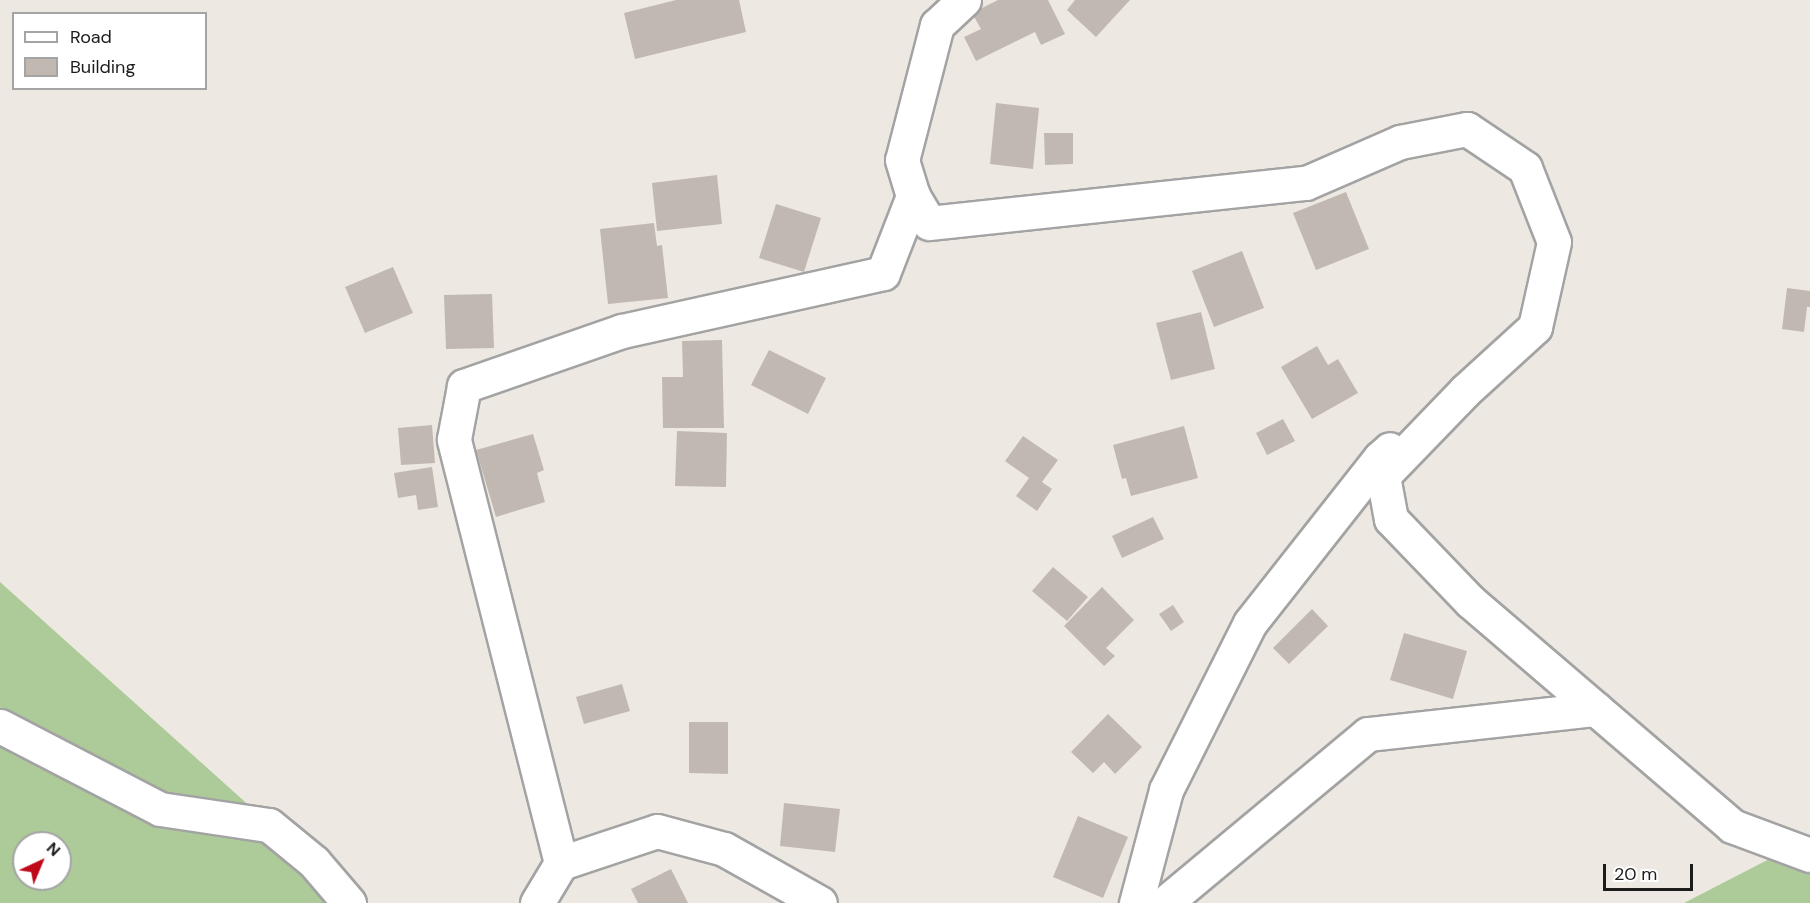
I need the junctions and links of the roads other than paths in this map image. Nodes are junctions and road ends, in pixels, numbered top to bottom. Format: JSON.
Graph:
{"nodes":[{"id":1,"x":964,"y":0,"type":"edge"},
{"id":2,"x":913,"y":196,"type":"junction"},
{"id":3,"x":1465,"y":391,"type":"junction"},
{"id":4,"x":1596,"y":709,"type":"junction"},
{"id":5,"x":0,"y":726,"type":"edge"},
{"id":6,"x":1810,"y":855,"type":"edge"},
{"id":7,"x":561,"y":863,"type":"junction"},
{"id":8,"x":349,"y":903,"type":"edge"},
{"id":9,"x":537,"y":903,"type":"edge"},
{"id":10,"x":820,"y":903,"type":"edge"},
{"id":11,"x":1136,"y":903,"type":"edge"},
{"id":12,"x":1166,"y":903,"type":"edge"}],
"edges":[{"from":1,"to":2,"type":"street"},
{"from":2,"to":3,"type":"street"},
{"from":2,"to":7,"type":"street"},
{"from":3,"to":4,"type":"street"},
{"from":3,"to":11,"type":"street"},
{"from":4,"to":6,"type":"street"},
{"from":4,"to":12,"type":"street"},
{"from":5,"to":8,"type":"street"},
{"from":7,"to":9,"type":"street"},
{"from":7,"to":10,"type":"street"}]}
